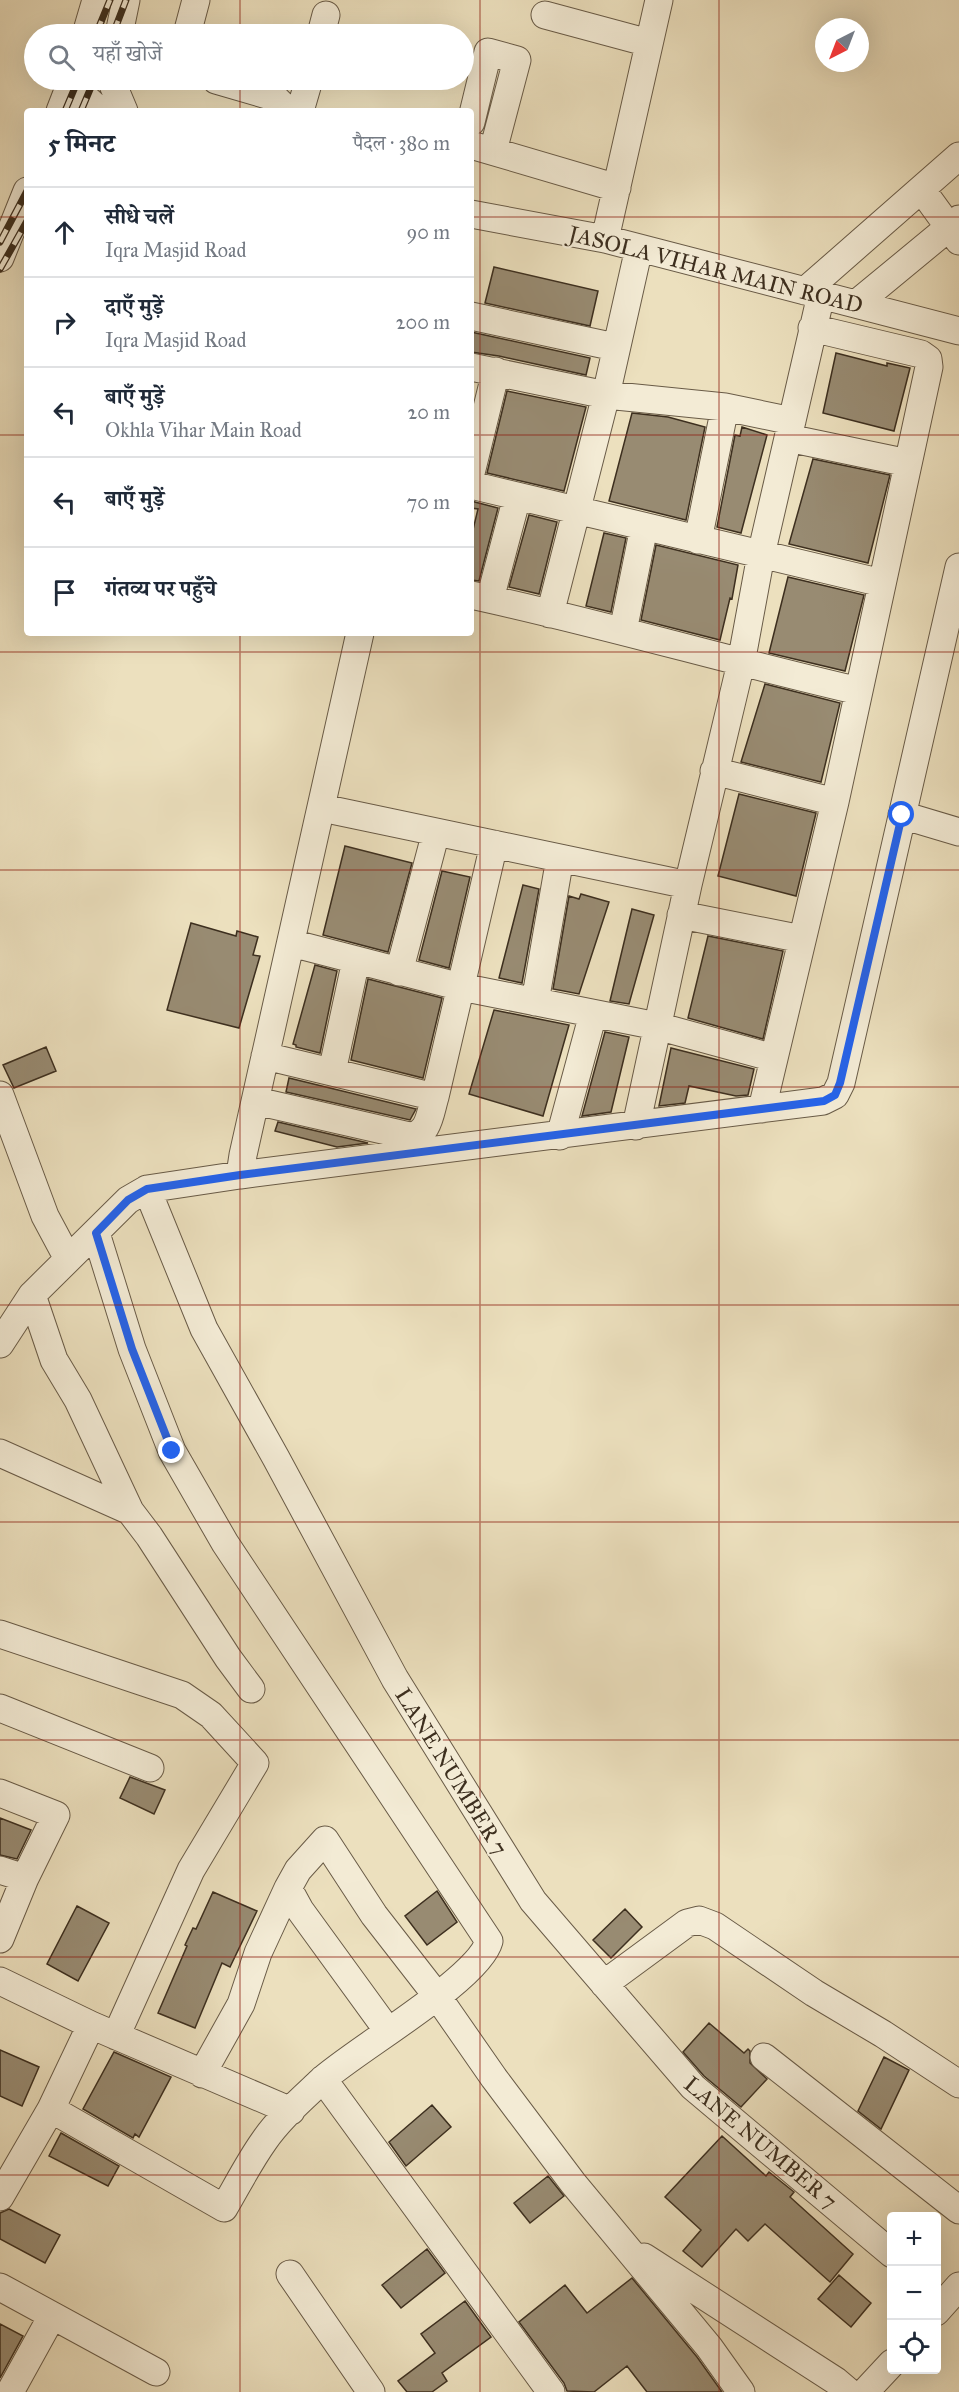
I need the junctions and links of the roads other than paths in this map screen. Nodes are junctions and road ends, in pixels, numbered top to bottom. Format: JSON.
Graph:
{"nodes":[{"id":1,"x":96,"y":0,"type":"edge"},
{"id":2,"x":126,"y":0,"type":"edge"},
{"id":3,"x":196,"y":0,"type":"edge"},
{"id":4,"x":659,"y":0,"type":"edge"},
{"id":5,"x":544,"y":15,"type":"dead end"},
{"id":6,"x":89,"y":24,"type":"edge"},
{"id":7,"x":121,"y":24,"type":"edge"},
{"id":8,"x":190,"y":24,"type":"edge"},
{"id":9,"x":649,"y":43,"type":"junction"},
{"id":10,"x":70,"y":90,"type":"edge"},
{"id":11,"x":78,"y":90,"type":"edge"},
{"id":12,"x":115,"y":90,"type":"edge"},
{"id":13,"x":250,"y":90,"type":"edge"},
{"id":14,"x":306,"y":90,"type":"edge"},
{"id":15,"x":61,"y":108,"type":"edge"},
{"id":16,"x":97,"y":108,"type":"edge"},
{"id":17,"x":123,"y":108,"type":"edge"},
{"id":18,"x":285,"y":108,"type":"edge"},
{"id":19,"x":301,"y":108,"type":"edge"},
{"id":20,"x":474,"y":110,"type":"edge"},
{"id":21,"x":482,"y":148,"type":"edge"},
{"id":22,"x":959,"y":156,"type":"edge"},
{"id":23,"x":617,"y":188,"type":"junction"},
{"id":24,"x":922,"y":190,"type":"junction"},
{"id":25,"x":24,"y":198,"type":"edge"},
{"id":26,"x":474,"y":214,"type":"edge"},
{"id":27,"x":956,"y":229,"type":"edge"},
{"id":28,"x":605,"y":239,"type":"junction"},
{"id":29,"x":639,"y":248,"type":"junction"},
{"id":30,"x":0,"y":258,"type":"edge"},
{"id":31,"x":813,"y":293,"type":"junction"},
{"id":32,"x":856,"y":304,"type":"junction"},
{"id":33,"x":474,"y":317,"type":"edge"},
{"id":34,"x":812,"y":328,"type":"junction"},
{"id":35,"x":959,"y":331,"type":"edge"},
{"id":36,"x":615,"y":347,"type":"junction"},
{"id":37,"x":483,"y":369,"type":"edge"},
{"id":38,"x":606,"y":395,"type":"junction"},
{"id":39,"x":725,"y":407,"type":"junction"},
{"id":40,"x":790,"y":430,"type":"junction"},
{"id":41,"x":474,"y":447,"type":"edge"},
{"id":42,"x":908,"y":463,"type":"junction"},
{"id":43,"x":474,"y":486,"type":"edge"},
{"id":44,"x":517,"y":497,"type":"junction"},
{"id":45,"x":577,"y":511,"type":"junction"},
{"id":46,"x":644,"y":527,"type":"junction"},
{"id":47,"x":698,"y":540,"type":"junction"},
{"id":48,"x":761,"y":555,"type":"junction"},
{"id":49,"x":959,"y":567,"type":"edge"},
{"id":50,"x":882,"y":583,"type":"junction"},
{"id":51,"x":480,"y":597,"type":"edge"},
{"id":52,"x":550,"y":614,"type":"junction"},
{"id":53,"x":623,"y":631,"type":"junction"},
{"id":54,"x":359,"y":636,"type":"edge"},
{"id":55,"x":741,"y":663,"type":"junction"},
{"id":56,"x":859,"y":691,"type":"junction"},
{"id":57,"x":714,"y":771,"type":"junction"},
{"id":58,"x":835,"y":802,"type":"junction"},
{"id":59,"x":322,"y":808,"type":"junction"},
{"id":60,"x":902,"y":815,"type":"junction"},
{"id":61,"x":436,"y":832,"type":"junction"},
{"id":62,"x":959,"y":832,"type":"edge"},
{"id":63,"x":494,"y":844,"type":"junction"},
{"id":64,"x":560,"y":858,"type":"junction"},
{"id":65,"x":688,"y":885,"type":"junction"},
{"id":66,"x":681,"y":915,"type":"junction"},
{"id":67,"x":802,"y":939,"type":"junction"},
{"id":68,"x":291,"y":943,"type":"junction"},
{"id":69,"x":356,"y":960,"type":"junction"},
{"id":70,"x":399,"y":972,"type":"junction"},
{"id":71,"x":461,"y":987,"type":"junction"},
{"id":72,"x":536,"y":1002,"type":"junction"},
{"id":73,"x":593,"y":1014,"type":"junction"},
{"id":74,"x":657,"y":1026,"type":"junction"},
{"id":75,"x":265,"y":1056,"type":"junction"},
{"id":76,"x":774,"y":1058,"type":"junction"},
{"id":77,"x":332,"y":1072,"type":"junction"},
{"id":78,"x":0,"y":1095,"type":"edge"},
{"id":79,"x":435,"y":1097,"type":"junction"},
{"id":80,"x":256,"y":1101,"type":"junction"},
{"id":81,"x":762,"y":1109,"type":"junction"},
{"id":82,"x":636,"y":1126,"type":"junction"},
{"id":83,"x":560,"y":1136,"type":"junction"},
{"id":84,"x":0,"y":1155,"type":"edge"},
{"id":85,"x":240,"y":1175,"type":"junction"},
{"id":86,"x":29,"y":1178,"type":"junction"},
{"id":87,"x":147,"y":1189,"type":"junction"},
{"id":88,"x":96,"y":1233,"type":"junction"},
{"id":89,"x":68,"y":1259,"type":"junction"},
{"id":90,"x":32,"y":1295,"type":"junction"},
{"id":91,"x":0,"y":1344,"type":"edge"},
{"id":92,"x":0,"y":1453,"type":"edge"},
{"id":93,"x":130,"y":1511,"type":"junction"},
{"id":94,"x":0,"y":1634,"type":"edge"},
{"id":95,"x":251,"y":1689,"type":"dead end"},
{"id":96,"x":0,"y":1708,"type":"edge"},
{"id":97,"x":150,"y":1768,"type":"dead end"},
{"id":98,"x":0,"y":1793,"type":"edge"},
{"id":99,"x":0,"y":1870,"type":"edge"},
{"id":100,"x":25,"y":1878,"type":"junction"},
{"id":101,"x":288,"y":1887,"type":"junction"},
{"id":102,"x":0,"y":1939,"type":"edge"},
{"id":103,"x":0,"y":1981,"type":"edge"},
{"id":104,"x":604,"y":1984,"type":"junction"},
{"id":105,"x":437,"y":1996,"type":"junction"},
{"id":106,"x":91,"y":2025,"type":"junction"},
{"id":107,"x":388,"y":2031,"type":"junction"},
{"id":108,"x":116,"y":2036,"type":"junction"},
{"id":109,"x":764,"y":2057,"type":"dead end"},
{"id":110,"x":202,"y":2074,"type":"junction"},
{"id":111,"x":323,"y":2079,"type":"junction"},
{"id":112,"x":959,"y":2084,"type":"edge"},
{"id":113,"x":51,"y":2109,"type":"junction"},
{"id":114,"x":291,"y":2111,"type":"junction"},
{"id":115,"x":0,"y":2197,"type":"edge"},
{"id":116,"x":959,"y":2210,"type":"edge"},
{"id":117,"x":623,"y":2244,"type":"junction"},
{"id":118,"x":887,"y":2251,"type":"edge"},
{"id":119,"x":290,"y":2274,"type":"dead end"},
{"id":120,"x":0,"y":2287,"type":"edge"},
{"id":121,"x":52,"y":2316,"type":"junction"},
{"id":122,"x":887,"y":2368,"type":"edge"},
{"id":123,"x":156,"y":2372,"type":"dead end"},
{"id":124,"x":10,"y":2392,"type":"edge"},
{"id":125,"x":371,"y":2392,"type":"edge"},
{"id":126,"x":550,"y":2392,"type":"edge"},
{"id":127,"x":741,"y":2392,"type":"edge"},
{"id":128,"x":849,"y":2392,"type":"edge"},
{"id":129,"x":866,"y":2392,"type":"edge"}],
"edges":[{"from":1,"to":6,"type":"street"},
{"from":2,"to":7,"type":"street"},
{"from":3,"to":8,"type":"street"},
{"from":4,"to":9,"type":"street"},
{"from":5,"to":9,"type":"street"},
{"from":9,"to":23,"type":"street"},
{"from":10,"to":15,"type":"street"},
{"from":11,"to":16,"type":"street"},
{"from":12,"to":17,"type":"street"},
{"from":13,"to":18,"type":"street"},
{"from":14,"to":19,"type":"street"},
{"from":20,"to":21,"type":"street"},
{"from":21,"to":23,"type":"street"},
{"from":22,"to":24,"type":"street"},
{"from":23,"to":28,"type":"street"},
{"from":24,"to":27,"type":"street"},
{"from":24,"to":31,"type":"street"},
{"from":25,"to":30,"type":"street"},
{"from":26,"to":28,"type":"street","name":"JASOLA VIHAR MAIN ROAD"},
{"from":27,"to":32,"type":"street"},
{"from":28,"to":29,"type":"street","name":"JASOLA VIHAR MAIN ROAD"},
{"from":29,"to":31,"type":"street","name":"JASOLA VIHAR MAIN ROAD"},
{"from":29,"to":36,"type":"street"},
{"from":31,"to":32,"type":"street","name":"JASOLA VIHAR MAIN ROAD"},
{"from":31,"to":34,"type":"street"},
{"from":32,"to":35,"type":"street","name":"JASOLA VIHAR MAIN ROAD"},
{"from":33,"to":36,"type":"street"},
{"from":34,"to":40,"type":"street"},
{"from":34,"to":42,"type":"street"},
{"from":36,"to":38,"type":"street"},
{"from":37,"to":38,"type":"street"},
{"from":37,"to":41,"type":"street"},
{"from":38,"to":39,"type":"street"},
{"from":38,"to":45,"type":"street"},
{"from":39,"to":40,"type":"street"},
{"from":39,"to":47,"type":"street"},
{"from":40,"to":42,"type":"street"},
{"from":40,"to":48,"type":"street"},
{"from":42,"to":50,"type":"street"},
{"from":43,"to":44,"type":"street"},
{"from":44,"to":45,"type":"street"},
{"from":44,"to":51,"type":"street"},
{"from":45,"to":46,"type":"street"},
{"from":45,"to":52,"type":"street"},
{"from":46,"to":47,"type":"street"},
{"from":46,"to":53,"type":"street"},
{"from":47,"to":48,"type":"street"},
{"from":48,"to":50,"type":"street"},
{"from":48,"to":55,"type":"street"},
{"from":49,"to":60,"type":"street"},
{"from":50,"to":56,"type":"street"},
{"from":51,"to":52,"type":"street"},
{"from":52,"to":53,"type":"street"},
{"from":53,"to":55,"type":"street"},
{"from":54,"to":59,"type":"street"},
{"from":55,"to":56,"type":"street"},
{"from":55,"to":57,"type":"street"},
{"from":56,"to":58,"type":"street"},
{"from":57,"to":58,"type":"street"},
{"from":57,"to":65,"type":"street"},
{"from":58,"to":67,"type":"street"},
{"from":59,"to":61,"type":"street"},
{"from":59,"to":68,"type":"street"},
{"from":60,"to":62,"type":"street"},
{"from":60,"to":81,"type":"street"},
{"from":61,"to":63,"type":"street"},
{"from":61,"to":70,"type":"street"},
{"from":63,"to":64,"type":"street"},
{"from":63,"to":71,"type":"street"},
{"from":64,"to":65,"type":"street"},
{"from":64,"to":72,"type":"street"},
{"from":65,"to":66,"type":"street"},
{"from":66,"to":67,"type":"street"},
{"from":66,"to":74,"type":"street"},
{"from":67,"to":76,"type":"street"},
{"from":68,"to":69,"type":"street"},
{"from":68,"to":75,"type":"street"},
{"from":69,"to":70,"type":"street"},
{"from":69,"to":77,"type":"street"},
{"from":70,"to":71,"type":"street"},
{"from":71,"to":72,"type":"street"},
{"from":71,"to":79,"type":"street"},
{"from":72,"to":73,"type":"street"},
{"from":73,"to":74,"type":"street"},
{"from":73,"to":83,"type":"street"},
{"from":74,"to":76,"type":"street"},
{"from":74,"to":82,"type":"street"},
{"from":75,"to":77,"type":"street"},
{"from":75,"to":80,"type":"street"},
{"from":76,"to":81,"type":"street"},
{"from":77,"to":79,"type":"street"},
{"from":78,"to":86,"type":"street"},
{"from":79,"to":80,"type":"street"},
{"from":80,"to":85,"type":"street"},
{"from":81,"to":82,"type":"street"},
{"from":82,"to":83,"type":"street"},
{"from":83,"to":85,"type":"street"},
{"from":84,"to":86,"type":"street"},
{"from":85,"to":87,"type":"street"},
{"from":86,"to":89,"type":"street"},
{"from":87,"to":88,"type":"street"},
{"from":87,"to":104,"type":"street","name":"LANE NUMBER 7"},
{"from":88,"to":89,"type":"street"},
{"from":88,"to":105,"type":"street"},
{"from":89,"to":90,"type":"street"},
{"from":90,"to":91,"type":"street"},
{"from":90,"to":93,"type":"street"},
{"from":92,"to":93,"type":"street"},
{"from":93,"to":95,"type":"street"},
{"from":94,"to":108,"type":"street"},
{"from":96,"to":97,"type":"street"},
{"from":98,"to":100,"type":"street"},
{"from":99,"to":100,"type":"street"},
{"from":100,"to":102,"type":"street"},
{"from":101,"to":105,"type":"street"},
{"from":101,"to":107,"type":"street"},
{"from":101,"to":110,"type":"street"},
{"from":103,"to":106,"type":"street"},
{"from":104,"to":112,"type":"street"},
{"from":104,"to":118,"type":"street","name":"LANE NUMBER 7"},
{"from":105,"to":107,"type":"street"},
{"from":105,"to":117,"type":"street"},
{"from":106,"to":108,"type":"street"},
{"from":106,"to":113,"type":"street"},
{"from":107,"to":111,"type":"street"},
{"from":108,"to":110,"type":"street"},
{"from":109,"to":116,"type":"street"},
{"from":110,"to":114,"type":"street"},
{"from":111,"to":114,"type":"street"},
{"from":111,"to":126,"type":"street"},
{"from":113,"to":114,"type":"street"},
{"from":113,"to":115,"type":"street"},
{"from":117,"to":127,"type":"street"},
{"from":117,"to":128,"type":"street"},
{"from":119,"to":125,"type":"street"},
{"from":120,"to":121,"type":"street"},
{"from":121,"to":123,"type":"street"},
{"from":121,"to":124,"type":"street"},
{"from":122,"to":129,"type":"street"}]}
